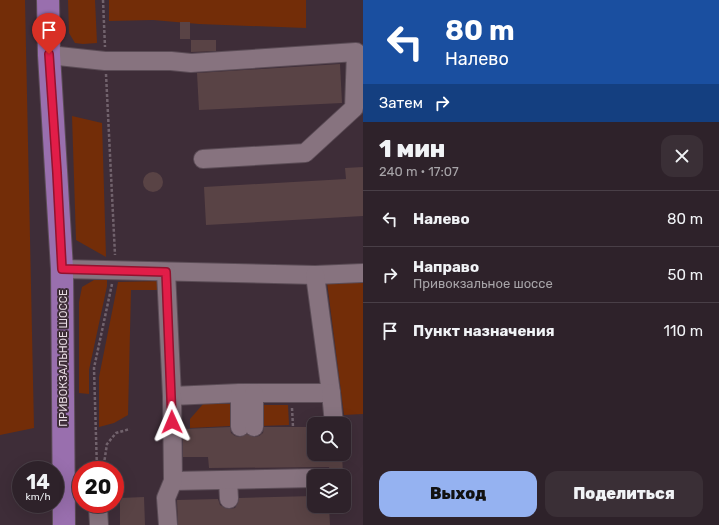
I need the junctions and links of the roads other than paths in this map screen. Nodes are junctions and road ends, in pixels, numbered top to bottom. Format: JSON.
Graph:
{"nodes":[{"id":1,"x":48,"y":0,"type":"edge"},
{"id":2,"x":359,"y":49,"type":"edge"},
{"id":3,"x":49,"y":54,"type":"junction"},
{"id":4,"x":203,"y":159,"type":"dead end"},
{"id":5,"x":62,"y":269,"type":"junction"},
{"id":6,"x":166,"y":272,"type":"junction"},
{"id":7,"x":363,"y":273,"type":"edge"},
{"id":8,"x":315,"y":275,"type":"junction"},
{"id":9,"x":247,"y":393,"type":"junction"},
{"id":10,"x":331,"y":393,"type":"junction"},
{"id":11,"x":172,"y":396,"type":"junction"},
{"id":12,"x":333,"y":417,"type":"edge"},
{"id":13,"x":247,"y":427,"type":"dead end"},
{"id":14,"x":307,"y":478,"type":"edge"},
{"id":15,"x":228,"y":480,"type":"junction"},
{"id":16,"x":173,"y":482,"type":"junction"},
{"id":17,"x":229,"y":499,"type":"dead end"},
{"id":18,"x":98,"y":513,"type":"edge"},
{"id":19,"x":64,"y":525,"type":"edge"},
{"id":20,"x":99,"y":525,"type":"edge"},
{"id":21,"x":168,"y":525,"type":"edge"}],
"edges":[{"from":1,"to":3,"type":"main road","name":"ПРИВОКЗАЛЬНОЕ ШОССЕ"},
{"from":2,"to":3,"type":"lane"},
{"from":2,"to":4,"type":"lane"},
{"from":3,"to":5,"type":"main road","name":"ПРИВОКЗАЛЬНОЕ ШОССЕ"},
{"from":5,"to":6,"type":"lane"},
{"from":5,"to":19,"type":"main road","name":"ПРИВОКЗАЛЬНОЕ ШОССЕ"},
{"from":6,"to":8,"type":"lane"},
{"from":6,"to":11,"type":"lane"},
{"from":7,"to":8,"type":"lane"},
{"from":8,"to":10,"type":"lane"},
{"from":9,"to":10,"type":"lane"},
{"from":9,"to":11,"type":"lane"},
{"from":9,"to":13,"type":"lane"},
{"from":10,"to":12,"type":"lane"},
{"from":11,"to":16,"type":"lane"},
{"from":14,"to":15,"type":"lane"},
{"from":15,"to":16,"type":"lane"},
{"from":15,"to":17,"type":"lane"},
{"from":16,"to":21,"type":"lane"},
{"from":18,"to":20,"type":"lane"}]}
